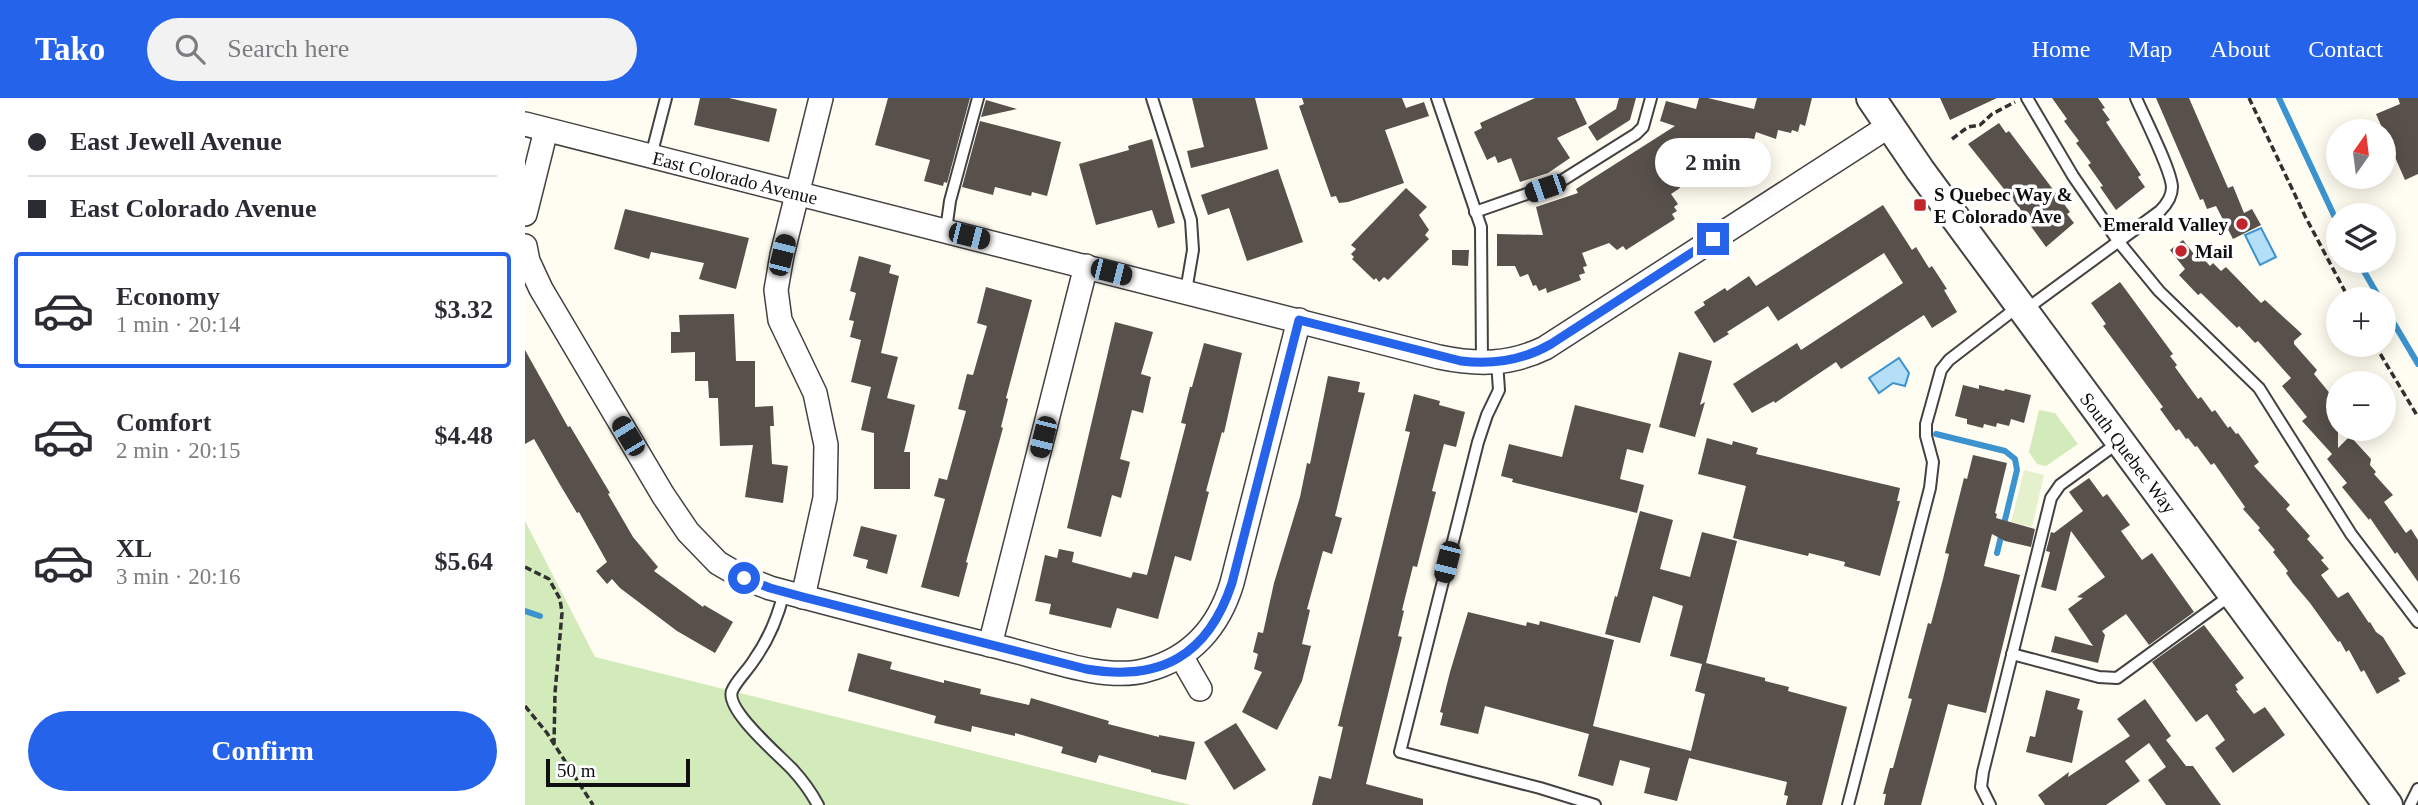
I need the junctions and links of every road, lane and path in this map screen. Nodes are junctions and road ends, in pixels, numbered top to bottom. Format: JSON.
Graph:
{"nodes":[{"id":1,"x":666,"y":98,"type":"edge"},
{"id":2,"x":821,"y":98,"type":"edge"},
{"id":3,"x":978,"y":98,"type":"edge"},
{"id":4,"x":1152,"y":98,"type":"edge"},
{"id":5,"x":1437,"y":98,"type":"edge"},
{"id":6,"x":1651,"y":98,"type":"edge"},
{"id":7,"x":1871,"y":98,"type":"edge"},
{"id":8,"x":2025,"y":98,"type":"edge"},
{"id":9,"x":2136,"y":98,"type":"edge"},
{"id":10,"x":2249,"y":98,"type":"edge"},
{"id":11,"x":1889,"y":126,"type":"junction"},
{"id":12,"x":536,"y":127,"type":"edge"},
{"id":13,"x":1952,"y":139,"type":"dead end"},
{"id":14,"x":651,"y":156,"type":"junction"},
{"id":15,"x":797,"y":193,"type":"junction"},
{"id":16,"x":1475,"y":212,"type":"junction"},
{"id":17,"x":525,"y":214,"type":"edge"},
{"id":18,"x":946,"y":230,"type":"junction"},
{"id":19,"x":2118,"y":241,"type":"junction"},
{"id":20,"x":525,"y":246,"type":"edge"},
{"id":21,"x":1086,"y":266,"type":"junction"},
{"id":22,"x":2343,"y":287,"type":"edge"},
{"id":23,"x":1186,"y":291,"type":"junction"},
{"id":24,"x":2021,"y":309,"type":"junction"},
{"id":25,"x":1299,"y":320,"type":"junction"},
{"id":26,"x":2382,"y":357,"type":"edge"},
{"id":27,"x":1489,"y":363,"type":"junction"},
{"id":28,"x":2418,"y":417,"type":"edge"},
{"id":29,"x":2120,"y":442,"type":"junction"},
{"id":30,"x":525,"y":568,"type":"edge"},
{"id":31,"x":2232,"y":593,"type":"junction"},
{"id":32,"x":794,"y":594,"type":"junction"},
{"id":33,"x":2418,"y":622,"type":"edge"},
{"id":34,"x":990,"y":645,"type":"junction"},
{"id":35,"x":2012,"y":654,"type":"junction"},
{"id":36,"x":1181,"y":656,"type":"junction"},
{"id":37,"x":1200,"y":689,"type":"dead end"},
{"id":38,"x":525,"y":706,"type":"edge"},
{"id":39,"x":554,"y":743,"type":"junction"},
{"id":40,"x":2418,"y":789,"type":"edge"},
{"id":41,"x":593,"y":805,"type":"edge"},
{"id":42,"x":818,"y":805,"type":"edge"},
{"id":43,"x":1595,"y":805,"type":"edge"},
{"id":44,"x":1849,"y":805,"type":"edge"},
{"id":45,"x":1990,"y":805,"type":"edge"},
{"id":46,"x":2388,"y":805,"type":"edge"},
{"id":47,"x":2410,"y":805,"type":"edge"}],
"edges":[{"from":1,"to":14,"type":"lane"},
{"from":2,"to":15,"type":"street"},
{"from":3,"to":18,"type":"lane"},
{"from":4,"to":23,"type":"lane"},
{"from":5,"to":16,"type":"lane"},
{"from":6,"to":16,"type":"lane"},
{"from":7,"to":11,"type":"street","name":"South Quebec Way"},
{"from":8,"to":13,"type":"path"},
{"from":8,"to":19,"type":"lane"},
{"from":9,"to":19,"type":"lane"},
{"from":10,"to":22,"type":"path"},
{"from":11,"to":24,"type":"street","name":"South Quebec Way"},
{"from":11,"to":27,"type":"street","name":"East Colorado Avenue"},
{"from":12,"to":14,"type":"street","name":"East Colorado Avenue"},
{"from":12,"to":17,"type":"street"},
{"from":14,"to":15,"type":"street","name":"East Colorado Avenue"},
{"from":15,"to":18,"type":"street","name":"East Colorado Avenue"},
{"from":15,"to":32,"type":"street"},
{"from":16,"to":27,"type":"lane"},
{"from":18,"to":21,"type":"street","name":"East Colorado Avenue"},
{"from":19,"to":24,"type":"lane"},
{"from":19,"to":33,"type":"lane"},
{"from":20,"to":32,"type":"street"},
{"from":21,"to":23,"type":"street","name":"East Colorado Avenue"},
{"from":21,"to":34,"type":"street"},
{"from":23,"to":25,"type":"street","name":"East Colorado Avenue"},
{"from":24,"to":29,"type":"street","name":"South Quebec Way"},
{"from":24,"to":44,"type":"lane"},
{"from":25,"to":27,"type":"street","name":"East Colorado Avenue"},
{"from":25,"to":36,"type":"street"},
{"from":26,"to":28,"type":"path"},
{"from":27,"to":43,"type":"lane"},
{"from":29,"to":31,"type":"street","name":"South Quebec Way"},
{"from":29,"to":35,"type":"lane"},
{"from":30,"to":39,"type":"path"},
{"from":31,"to":35,"type":"lane"},
{"from":31,"to":46,"type":"street","name":"South Quebec Way"},
{"from":32,"to":34,"type":"street"},
{"from":32,"to":42,"type":"lane"},
{"from":34,"to":36,"type":"street"},
{"from":35,"to":45,"type":"lane"},
{"from":36,"to":37,"type":"street"},
{"from":38,"to":39,"type":"path"},
{"from":39,"to":41,"type":"path"},
{"from":40,"to":47,"type":"lane"}]}
